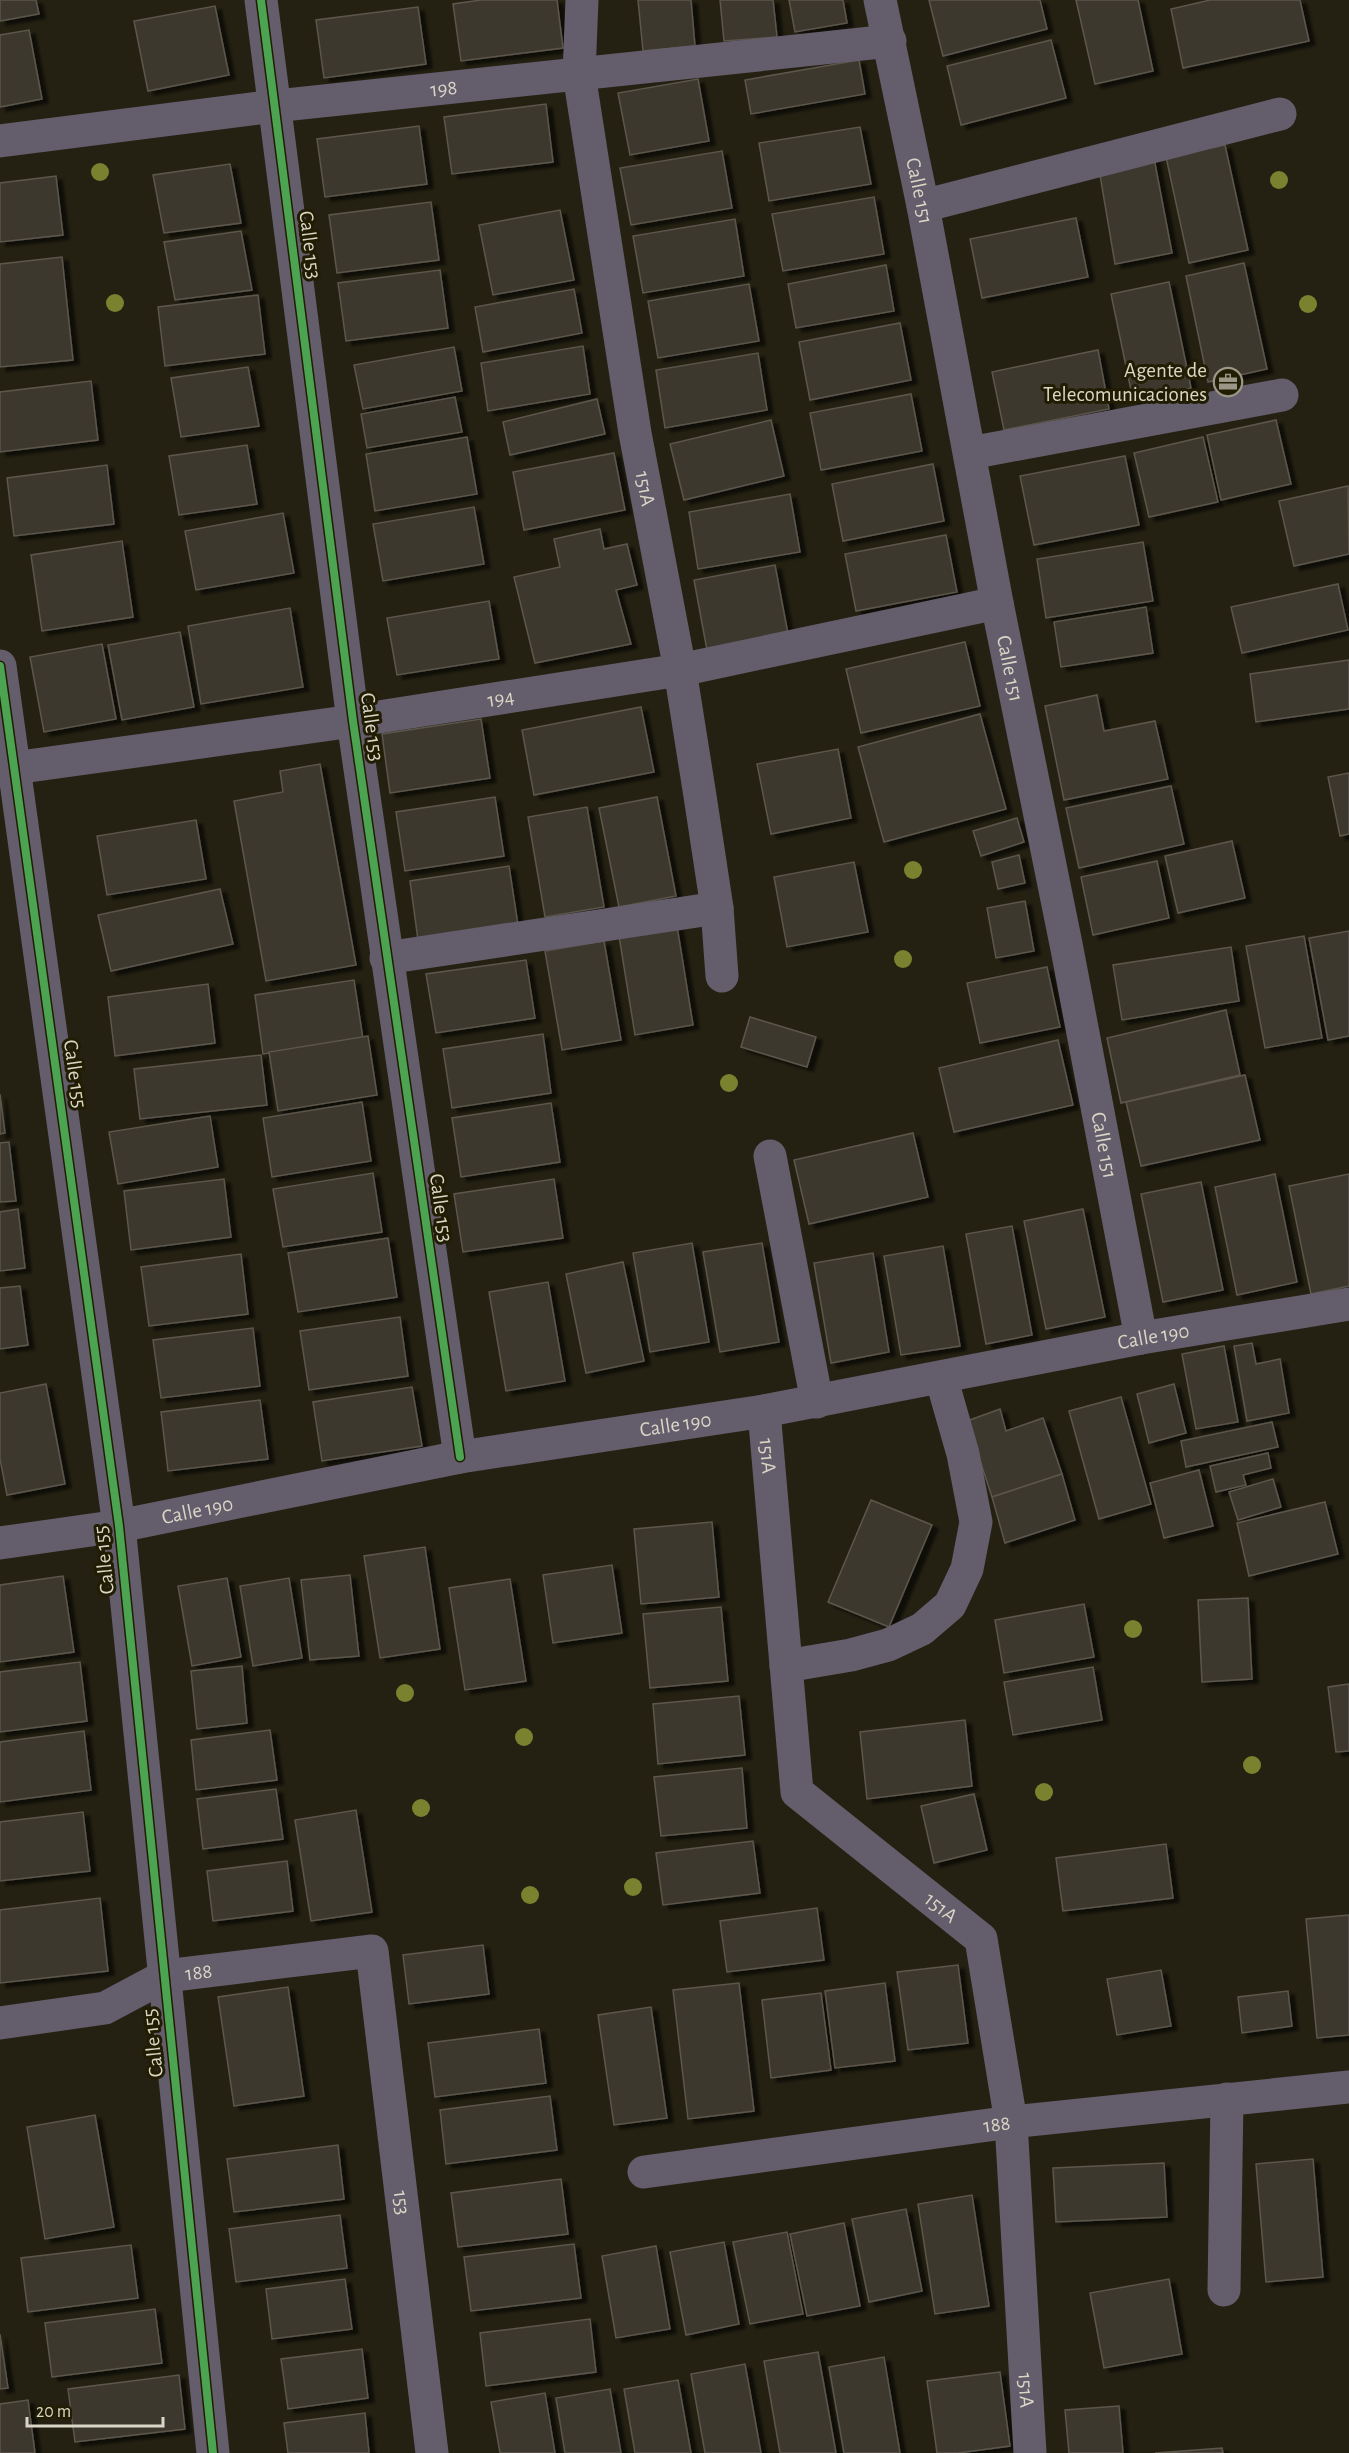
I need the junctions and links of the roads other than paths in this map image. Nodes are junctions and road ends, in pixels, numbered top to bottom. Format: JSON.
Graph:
{"nodes":[{"id":1,"x":261,"y":0,"type":"edge"},
{"id":2,"x":582,"y":0,"type":"edge"},
{"id":3,"x":880,"y":0,"type":"edge"},
{"id":4,"x":890,"y":40,"type":"junction"},
{"id":5,"x":579,"y":74,"type":"junction"},
{"id":6,"x":274,"y":106,"type":"junction"},
{"id":7,"x":1280,"y":114,"type":"dead end"},
{"id":8,"x":0,"y":141,"type":"edge"},
{"id":9,"x":923,"y":206,"type":"junction"},
{"id":10,"x":1282,"y":395,"type":"dead end"},
{"id":11,"x":970,"y":453,"type":"junction"},
{"id":12,"x":997,"y":603,"type":"junction"},
{"id":13,"x":0,"y":666,"type":"edge"},
{"id":14,"x":680,"y":670,"type":"junction"},
{"id":15,"x":353,"y":721,"type":"junction"},
{"id":16,"x":8,"y":768,"type":"edge"},
{"id":17,"x":717,"y":908,"type":"junction"},
{"id":18,"x":386,"y":958,"type":"junction"},
{"id":19,"x":722,"y":976,"type":"dead end"},
{"id":20,"x":770,"y":1156,"type":"dead end"},
{"id":21,"x":1349,"y":1304,"type":"edge"},
{"id":22,"x":1141,"y":1338,"type":"junction"},
{"id":23,"x":941,"y":1377,"type":"junction"},
{"id":24,"x":817,"y":1402,"type":"junction"},
{"id":25,"x":764,"y":1411,"type":"junction"},
{"id":26,"x":460,"y":1457,"type":"junction"},
{"id":27,"x":120,"y":1526,"type":"junction"},
{"id":28,"x":0,"y":1543,"type":"edge"},
{"id":29,"x":786,"y":1666,"type":"junction"},
{"id":30,"x":372,"y":1951,"type":"joint"},
{"id":31,"x":165,"y":1976,"type":"junction"},
{"id":32,"x":0,"y":2023,"type":"edge"},
{"id":33,"x":1349,"y":2087,"type":"edge"},
{"id":34,"x":1227,"y":2099,"type":"junction"},
{"id":35,"x":1011,"y":2122,"type":"junction"},
{"id":36,"x":644,"y":2172,"type":"dead end"},
{"id":37,"x":1224,"y":2290,"type":"dead end"},
{"id":38,"x":213,"y":2453,"type":"edge"},
{"id":39,"x":432,"y":2453,"type":"edge"},
{"id":40,"x":1030,"y":2453,"type":"edge"}],
"edges":[{"from":1,"to":6,"type":"street","name":"Calle 153"},
{"from":2,"to":5,"type":"street","name":"151A"},
{"from":3,"to":4,"type":"street","name":"Calle 151"},
{"from":4,"to":5,"type":"street","name":"198"},
{"from":4,"to":9,"type":"street","name":"Calle 151"},
{"from":5,"to":6,"type":"street","name":"198"},
{"from":5,"to":14,"type":"street","name":"151A"},
{"from":6,"to":8,"type":"street","name":"198"},
{"from":6,"to":15,"type":"street","name":"Calle 153"},
{"from":7,"to":9,"type":"street"},
{"from":9,"to":11,"type":"street","name":"Calle 151"},
{"from":10,"to":11,"type":"street"},
{"from":11,"to":12,"type":"street","name":"Calle 151"},
{"from":12,"to":14,"type":"street","name":"194"},
{"from":12,"to":22,"type":"street","name":"Calle 151"},
{"from":13,"to":16,"type":"street","name":"Calle 155"},
{"from":14,"to":15,"type":"street","name":"194"},
{"from":14,"to":17,"type":"street","name":"151A"},
{"from":15,"to":16,"type":"street","name":"194"},
{"from":15,"to":18,"type":"street","name":"Calle 153"},
{"from":16,"to":27,"type":"street","name":"Calle 155"},
{"from":17,"to":18,"type":"street"},
{"from":17,"to":19,"type":"street","name":"151A"},
{"from":18,"to":26,"type":"street","name":"Calle 153"},
{"from":20,"to":24,"type":"street"},
{"from":21,"to":22,"type":"street","name":"Calle 190"},
{"from":22,"to":23,"type":"street","name":"Calle 190"},
{"from":23,"to":24,"type":"street","name":"Calle 190"},
{"from":23,"to":29,"type":"street"},
{"from":24,"to":25,"type":"street","name":"Calle 190"},
{"from":25,"to":26,"type":"street","name":"Calle 190"},
{"from":25,"to":29,"type":"street","name":"151A"},
{"from":26,"to":27,"type":"street","name":"Calle 190"},
{"from":27,"to":28,"type":"street","name":"Calle 190"},
{"from":27,"to":31,"type":"street","name":"Calle 155"},
{"from":29,"to":35,"type":"street","name":"151A"},
{"from":30,"to":31,"type":"street","name":"188"},
{"from":30,"to":39,"type":"street","name":"153"},
{"from":31,"to":32,"type":"street","name":"188"},
{"from":31,"to":38,"type":"street","name":"Calle 155"},
{"from":33,"to":34,"type":"street","name":"188"},
{"from":34,"to":35,"type":"street","name":"188"},
{"from":34,"to":37,"type":"street"},
{"from":35,"to":36,"type":"street","name":"188"},
{"from":35,"to":40,"type":"street","name":"151A"}]}
